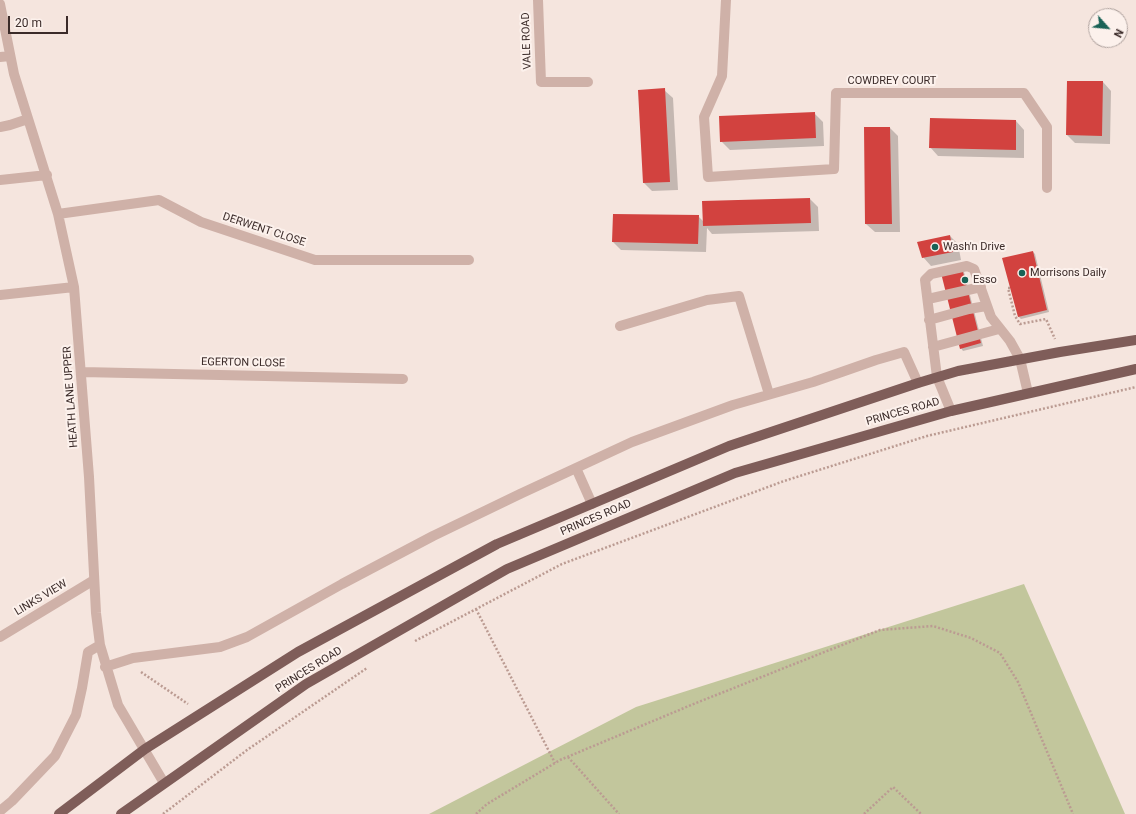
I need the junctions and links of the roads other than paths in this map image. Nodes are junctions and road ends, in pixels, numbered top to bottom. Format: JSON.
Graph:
{"nodes":[{"id":1,"x":0,"y":0,"type":"edge"},
{"id":2,"x":9,"y":0,"type":"edge"},
{"id":3,"x":538,"y":0,"type":"edge"},
{"id":4,"x":726,"y":0,"type":"edge"},
{"id":5,"x":0,"y":4,"type":"edge"},
{"id":6,"x":5,"y":56,"type":"edge"},
{"id":7,"x":588,"y":82,"type":"dead end"},
{"id":8,"x":28,"y":119,"type":"junction"},
{"id":9,"x":0,"y":127,"type":"edge"},
{"id":10,"x":46,"y":175,"type":"junction"},
{"id":11,"x":0,"y":180,"type":"edge"},
{"id":12,"x":1047,"y":188,"type":"dead end"},
{"id":13,"x":58,"y":214,"type":"junction"},
{"id":14,"x":469,"y":260,"type":"dead end"},
{"id":15,"x":74,"y":287,"type":"junction"},
{"id":16,"x":981,"y":287,"type":"junction"},
{"id":17,"x":0,"y":295,"type":"edge"},
{"id":18,"x":928,"y":299,"type":"junction"},
{"id":19,"x":986,"y":306,"type":"junction"},
{"id":20,"x":929,"y":320,"type":"junction"},
{"id":21,"x":620,"y":326,"type":"dead end"},
{"id":22,"x":999,"y":328,"type":"junction"},
{"id":23,"x":1136,"y":340,"type":"edge"},
{"id":24,"x":933,"y":347,"type":"junction"},
{"id":25,"x":1020,"y":359,"type":"junction"},
{"id":26,"x":1136,"y":369,"type":"edge"},
{"id":27,"x":82,"y":372,"type":"junction"},
{"id":28,"x":937,"y":377,"type":"junction"},
{"id":29,"x":403,"y":379,"type":"dead end"},
{"id":30,"x":918,"y":383,"type":"junction"},
{"id":31,"x":1028,"y":393,"type":"junction"},
{"id":32,"x":768,"y":394,"type":"junction"},
{"id":33,"x":951,"y":411,"type":"junction"},
{"id":34,"x":576,"y":468,"type":"junction"},
{"id":35,"x":592,"y":504,"type":"junction"},
{"id":36,"x":94,"y":580,"type":"junction"},
{"id":37,"x":0,"y":637,"type":"edge"},
{"id":38,"x":100,"y":645,"type":"junction"},
{"id":39,"x":105,"y":667,"type":"junction"},
{"id":40,"x":145,"y":749,"type":"junction"},
{"id":41,"x":164,"y":783,"type":"junction"},
{"id":42,"x":0,"y":811,"type":"edge"},
{"id":43,"x":59,"y":814,"type":"edge"},
{"id":44,"x":121,"y":814,"type":"edge"}],
"edges":[{"from":1,"to":2,"type":"street"},
{"from":3,"to":7,"type":"street","name":"VALE ROAD"},
{"from":4,"to":12,"type":"street","name":"COWDREY COURT"},
{"from":5,"to":6,"type":"street","name":"HEATH LANE UPPER"},
{"from":6,"to":8,"type":"street","name":"HEATH LANE UPPER"},
{"from":8,"to":9,"type":"street"},
{"from":8,"to":10,"type":"street","name":"HEATH LANE UPPER"},
{"from":10,"to":11,"type":"street"},
{"from":10,"to":13,"type":"street","name":"HEATH LANE UPPER"},
{"from":13,"to":14,"type":"street","name":"DERWENT CLOSE"},
{"from":13,"to":15,"type":"street","name":"HEATH LANE UPPER"},
{"from":15,"to":17,"type":"street"},
{"from":15,"to":27,"type":"street","name":"HEATH LANE UPPER"},
{"from":16,"to":18,"type":"street"},
{"from":16,"to":18,"type":"street"},
{"from":16,"to":19,"type":"street"},
{"from":18,"to":20,"type":"street"},
{"from":19,"to":20,"type":"street"},
{"from":19,"to":22,"type":"street"},
{"from":20,"to":24,"type":"street"},
{"from":21,"to":32,"type":"street"},
{"from":22,"to":24,"type":"street"},
{"from":22,"to":25,"type":"street"},
{"from":23,"to":25,"type":"main road","name":"PRINCES ROAD"},
{"from":24,"to":28,"type":"street"},
{"from":25,"to":28,"type":"main road","name":"PRINCES ROAD"},
{"from":25,"to":31,"type":"street"},
{"from":26,"to":31,"type":"main road","name":"PRINCES ROAD"},
{"from":27,"to":29,"type":"street","name":"EGERTON CLOSE"},
{"from":27,"to":36,"type":"street","name":"HEATH LANE UPPER"},
{"from":28,"to":30,"type":"main road","name":"PRINCES ROAD"},
{"from":28,"to":33,"type":"street"},
{"from":30,"to":32,"type":"street"},
{"from":30,"to":35,"type":"main road","name":"PRINCES ROAD"},
{"from":31,"to":33,"type":"main road","name":"PRINCES ROAD"},
{"from":32,"to":34,"type":"street"},
{"from":33,"to":41,"type":"main road","name":"PRINCES ROAD"},
{"from":34,"to":35,"type":"street","name":"PRINCES ROAD"},
{"from":34,"to":39,"type":"street"},
{"from":35,"to":40,"type":"main road","name":"PRINCES ROAD"},
{"from":36,"to":37,"type":"street","name":"LINKS VIEW"},
{"from":36,"to":38,"type":"street","name":"HEATH LANE UPPER"},
{"from":38,"to":39,"type":"street","name":"HEATH LANE UPPER"},
{"from":38,"to":42,"type":"street"},
{"from":39,"to":40,"type":"street","name":"HEATH LANE UPPER"},
{"from":40,"to":41,"type":"street","name":"HEATH LANE UPPER"},
{"from":40,"to":43,"type":"main road","name":"PRINCES ROAD"},
{"from":41,"to":44,"type":"main road","name":"PRINCES ROAD"}]}
